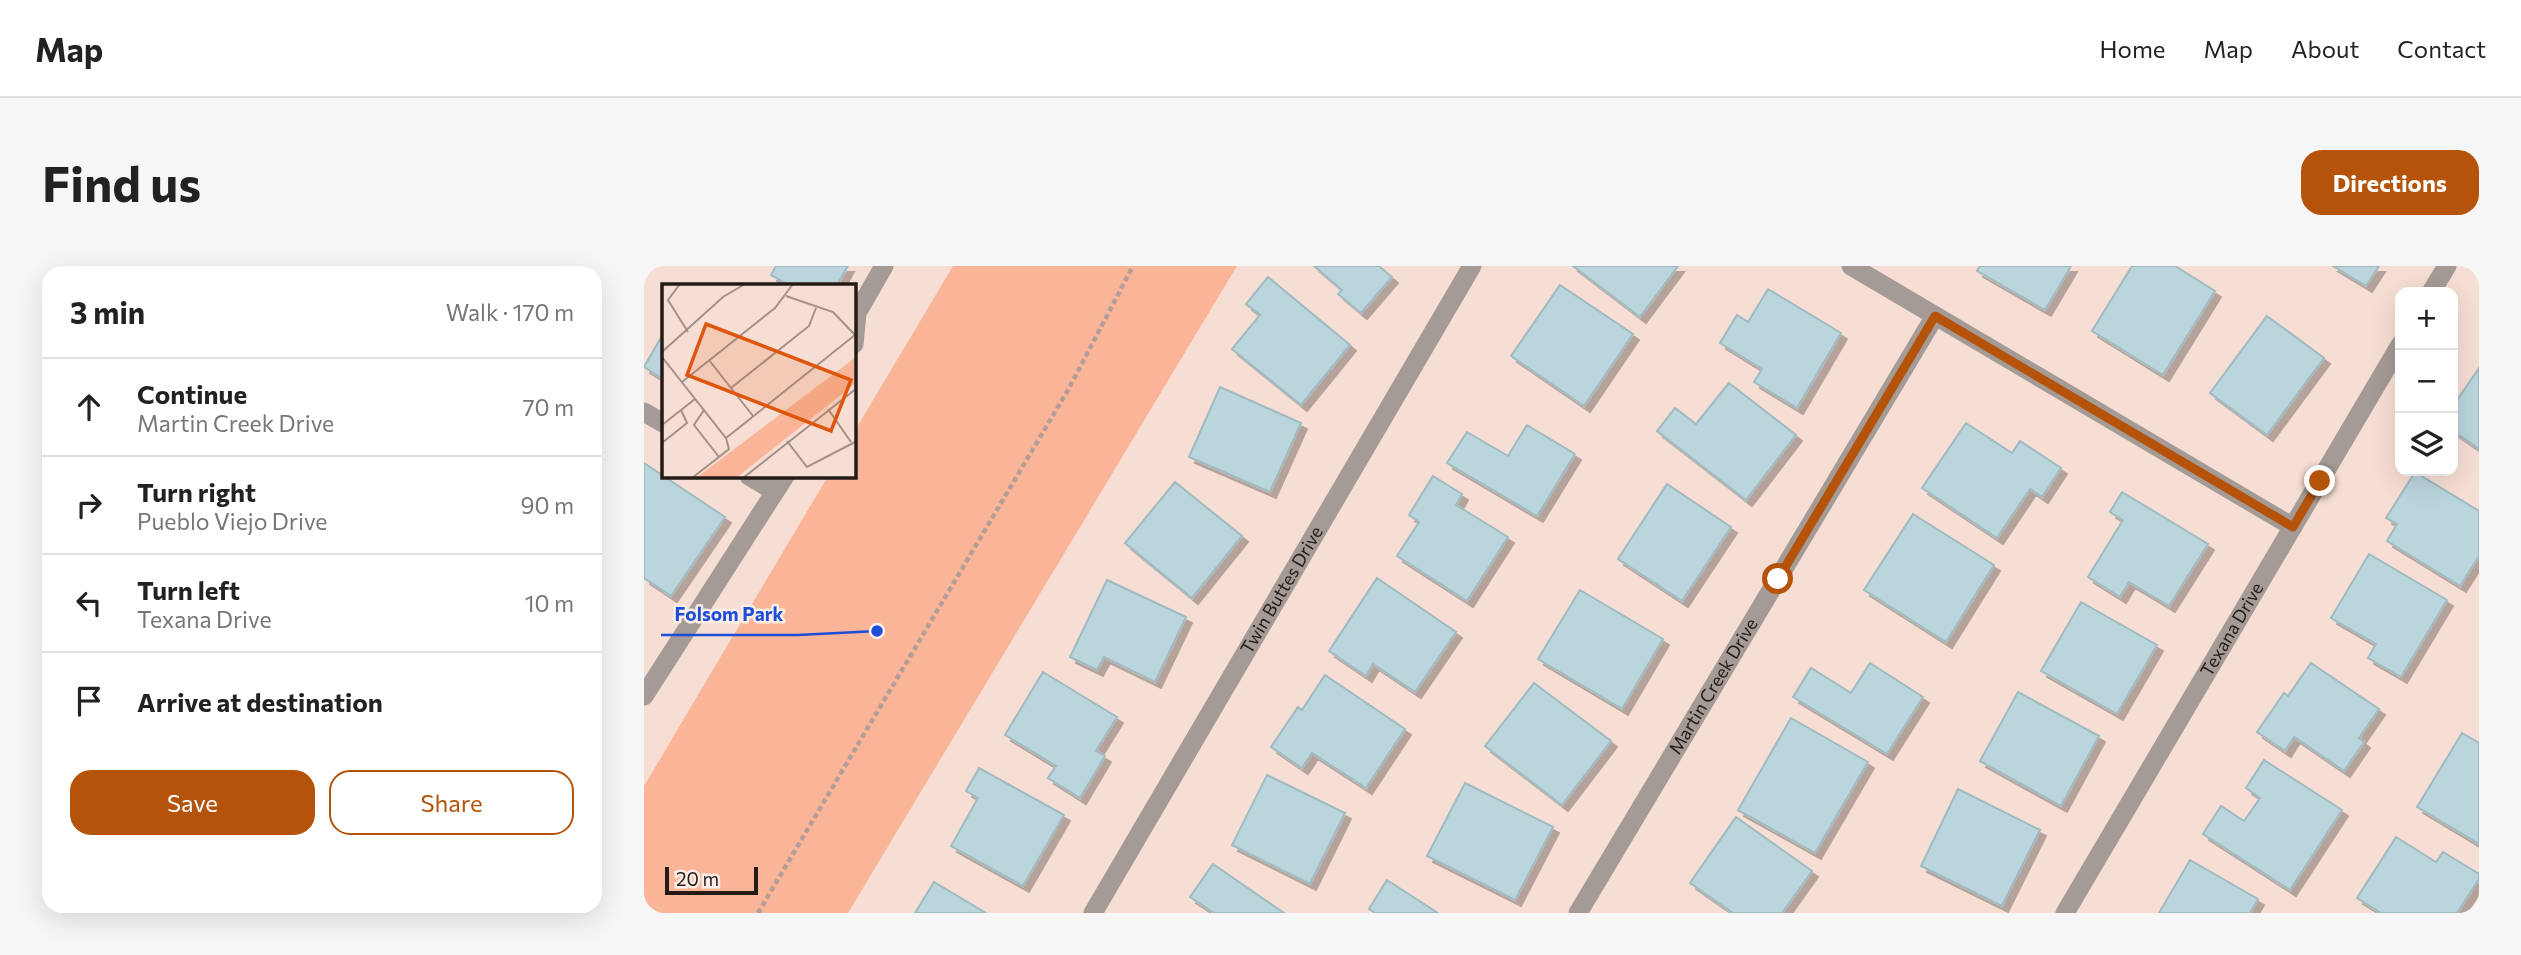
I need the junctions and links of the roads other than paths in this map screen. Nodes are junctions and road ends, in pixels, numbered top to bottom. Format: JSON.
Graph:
{"nodes":[{"id":1,"x":884,"y":266,"type":"edge"},
{"id":2,"x":1472,"y":266,"type":"edge"},
{"id":3,"x":1851,"y":266,"type":"edge"},
{"id":4,"x":2447,"y":266,"type":"edge"},
{"id":5,"x":2434,"y":287,"type":"edge"},
{"id":6,"x":1935,"y":316,"type":"junction"},
{"id":7,"x":856,"y":323,"type":"edge"},
{"id":8,"x":2397,"y":350,"type":"edge"},
{"id":9,"x":644,"y":412,"type":"edge"},
{"id":10,"x":662,"y":422,"type":"edge"},
{"id":11,"x":756,"y":478,"type":"edge"},
{"id":12,"x":779,"y":484,"type":"edge"},
{"id":13,"x":2293,"y":527,"type":"junction"},
{"id":14,"x":644,"y":696,"type":"edge"},
{"id":15,"x":1093,"y":913,"type":"edge"},
{"id":16,"x":1578,"y":913,"type":"edge"},
{"id":17,"x":2065,"y":913,"type":"edge"}],
"edges":[{"from":1,"to":7,"type":"street"},
{"from":2,"to":15,"type":"street","name":"Twin Buttes Drive"},
{"from":3,"to":6,"type":"street"},
{"from":4,"to":5,"type":"street"},
{"from":6,"to":13,"type":"street"},
{"from":6,"to":16,"type":"street","name":"Martin Creek Drive"},
{"from":8,"to":13,"type":"street","name":"Texana Drive"},
{"from":9,"to":10,"type":"street"},
{"from":11,"to":12,"type":"street"},
{"from":12,"to":14,"type":"street"},
{"from":13,"to":17,"type":"street","name":"Texana Drive"}]}
